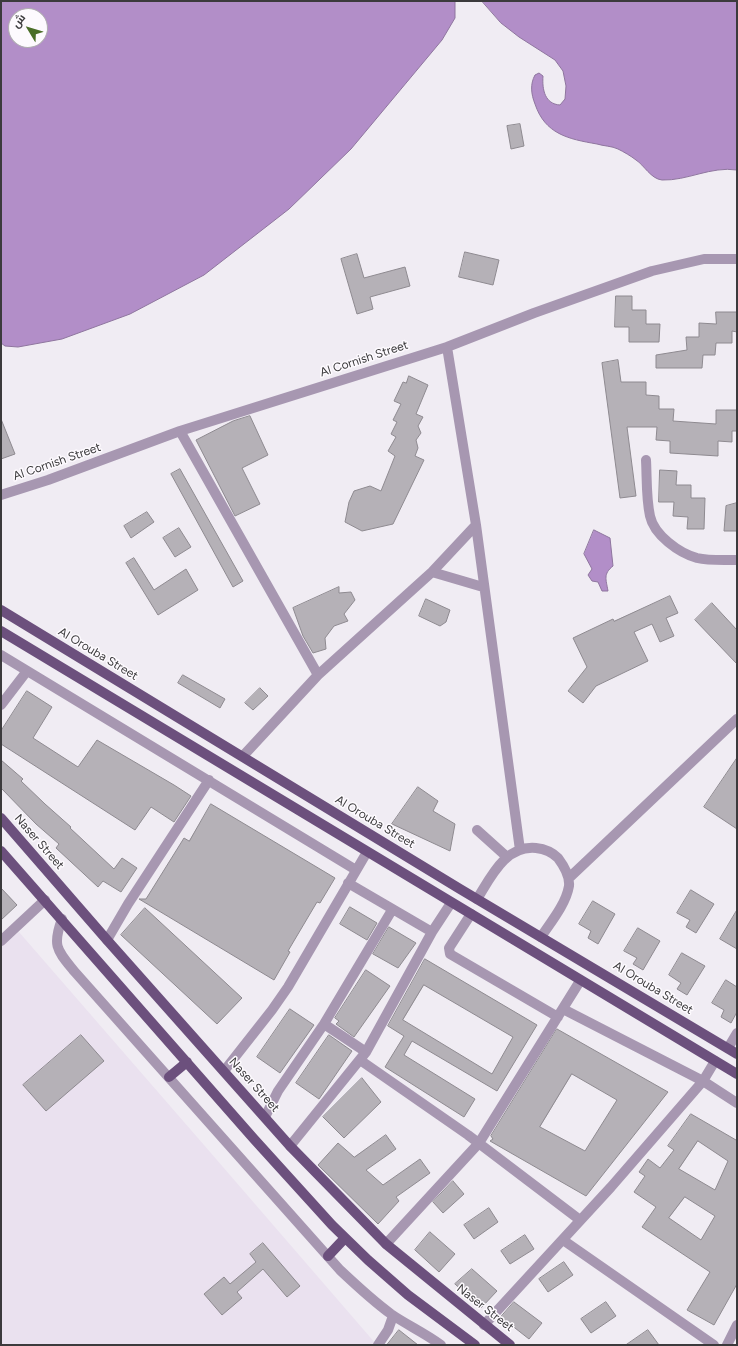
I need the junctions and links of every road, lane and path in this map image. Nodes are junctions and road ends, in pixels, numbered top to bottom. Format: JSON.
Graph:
{"nodes":[{"id":1,"x":737,"y":258,"type":"edge"},
{"id":2,"x":447,"y":347,"type":"junction"},
{"id":3,"x":180,"y":431,"type":"junction"},
{"id":4,"x":646,"y":460,"type":"dead end"},
{"id":5,"x":1,"y":494,"type":"edge"},
{"id":6,"x":476,"y":525,"type":"junction"},
{"id":7,"x":737,"y":560,"type":"edge"},
{"id":8,"x":432,"y":572,"type":"junction"},
{"id":9,"x":483,"y":587,"type":"junction"},
{"id":10,"x":1,"y":610,"type":"edge"},
{"id":11,"x":1,"y":631,"type":"edge"},
{"id":12,"x":1,"y":655,"type":"edge"},
{"id":13,"x":27,"y":670,"type":"junction"},
{"id":14,"x":318,"y":676,"type":"junction"},
{"id":15,"x":138,"y":694,"type":"junction"},
{"id":16,"x":1,"y":705,"type":"edge"},
{"id":17,"x":129,"y":709,"type":"junction"},
{"id":18,"x":736,"y":723,"type":"edge"},
{"id":19,"x":243,"y":756,"type":"junction"},
{"id":20,"x":209,"y":780,"type":"junction"},
{"id":21,"x":1,"y":818,"type":"edge"},
{"id":22,"x":477,"y":830,"type":"dead end"},
{"id":23,"x":520,"y":850,"type":"junction"},
{"id":24,"x":1,"y":851,"type":"edge"},
{"id":25,"x":367,"y":852,"type":"junction"},
{"id":26,"x":507,"y":857,"type":"junction"},
{"id":27,"x":356,"y":870,"type":"junction"},
{"id":28,"x":569,"y":878,"type":"junction"},
{"id":29,"x":348,"y":883,"type":"junction"},
{"id":30,"x":477,"y":898,"type":"junction"},
{"id":31,"x":45,"y":900,"type":"junction"},
{"id":32,"x":451,"y":903,"type":"junction"},
{"id":33,"x":392,"y":910,"type":"junction"},
{"id":34,"x":471,"y":914,"type":"junction"},
{"id":35,"x":62,"y":920,"type":"junction"},
{"id":36,"x":432,"y":932,"type":"junction"},
{"id":37,"x":542,"y":937,"type":"junction"},
{"id":38,"x":1,"y":940,"type":"edge"},
{"id":39,"x":107,"y":940,"type":"junction"},
{"id":40,"x":580,"y":981,"type":"junction"},
{"id":41,"x":560,"y":1013,"type":"junction"},
{"id":42,"x":324,"y":1024,"type":"junction"},
{"id":43,"x":737,"y":1033,"type":"edge"},
{"id":44,"x":728,"y":1048,"type":"junction"},
{"id":45,"x":737,"y":1054,"type":"edge"},
{"id":46,"x":363,"y":1056,"type":"junction"},
{"id":47,"x":715,"y":1061,"type":"junction"},
{"id":48,"x":187,"y":1062,"type":"junction"},
{"id":49,"x":224,"y":1071,"type":"junction"},
{"id":50,"x":737,"y":1074,"type":"edge"},
{"id":51,"x":169,"y":1077,"type":"junction"},
{"id":52,"x":703,"y":1081,"type":"junction"},
{"id":53,"x":737,"y":1103,"type":"edge"},
{"id":54,"x":265,"y":1117,"type":"junction"},
{"id":55,"x":479,"y":1143,"type":"junction"},
{"id":56,"x":290,"y":1146,"type":"junction"},
{"id":57,"x":580,"y":1220,"type":"junction"},
{"id":58,"x":346,"y":1238,"type":"junction"},
{"id":59,"x":563,"y":1240,"type":"junction"},
{"id":60,"x":386,"y":1244,"type":"junction"},
{"id":61,"x":328,"y":1256,"type":"junction"},
{"id":62,"x":393,"y":1316,"type":"junction"},
{"id":63,"x":484,"y":1325,"type":"junction"},
{"id":64,"x":737,"y":1325,"type":"edge"},
{"id":65,"x":378,"y":1345,"type":"edge"},
{"id":66,"x":441,"y":1345,"type":"edge"},
{"id":67,"x":475,"y":1345,"type":"edge"},
{"id":68,"x":510,"y":1345,"type":"edge"},
{"id":69,"x":714,"y":1345,"type":"edge"},
{"id":70,"x":727,"y":1345,"type":"edge"}],
"edges":[{"from":1,"to":2,"type":"street","name":"Al Cornish Street"},
{"from":2,"to":3,"type":"street","name":"Al Cornish Street"},
{"from":2,"to":6,"type":"street"},
{"from":3,"to":5,"type":"street","name":"Al Cornish Street"},
{"from":3,"to":14,"type":"street"},
{"from":4,"to":7,"type":"street"},
{"from":6,"to":8,"type":"street"},
{"from":6,"to":9,"type":"street"},
{"from":8,"to":9,"type":"street"},
{"from":8,"to":14,"type":"street"},
{"from":9,"to":23,"type":"street"},
{"from":10,"to":15,"type":"main road","name":"Al Orouba Street"},
{"from":11,"to":17,"type":"main road"},
{"from":12,"to":13,"type":"street"},
{"from":13,"to":16,"type":"street"},
{"from":13,"to":20,"type":"street"},
{"from":14,"to":19,"type":"street"},
{"from":15,"to":17,"type":"main road"},
{"from":15,"to":19,"type":"main road","name":"Al Orouba Street"},
{"from":17,"to":25,"type":"main road"},
{"from":18,"to":28,"type":"street"},
{"from":19,"to":30,"type":"main road","name":"Al Orouba Street"},
{"from":20,"to":27,"type":"street"},
{"from":20,"to":39,"type":"street"},
{"from":21,"to":39,"type":"main road","name":"Naser Street"},
{"from":22,"to":26,"type":"street"},
{"from":23,"to":26,"type":"street"},
{"from":23,"to":28,"type":"street"},
{"from":24,"to":31,"type":"main road"},
{"from":25,"to":27,"type":"street"},
{"from":25,"to":32,"type":"main road"},
{"from":26,"to":30,"type":"street"},
{"from":27,"to":29,"type":"street"},
{"from":28,"to":37,"type":"street"},
{"from":29,"to":33,"type":"street"},
{"from":29,"to":49,"type":"street"},
{"from":30,"to":37,"type":"main road","name":"Al Orouba Street"},
{"from":31,"to":35,"type":"main road"},
{"from":31,"to":38,"type":"street"},
{"from":32,"to":34,"type":"main road"},
{"from":32,"to":36,"type":"street"},
{"from":33,"to":36,"type":"street"},
{"from":33,"to":42,"type":"street"},
{"from":34,"to":40,"type":"main road"},
{"from":34,"to":41,"type":"street"},
{"from":35,"to":48,"type":"main road"},
{"from":35,"to":51,"type":"street"},
{"from":36,"to":46,"type":"street"},
{"from":37,"to":44,"type":"main road","name":"Al Orouba Street"},
{"from":39,"to":49,"type":"main road","name":"Naser Street"},
{"from":40,"to":41,"type":"street"},
{"from":40,"to":47,"type":"main road"},
{"from":41,"to":52,"type":"street"},
{"from":41,"to":55,"type":"street"},
{"from":42,"to":46,"type":"street"},
{"from":42,"to":54,"type":"street"},
{"from":43,"to":44,"type":"street"},
{"from":44,"to":45,"type":"main road","name":"Al Orouba Street"},
{"from":46,"to":55,"type":"street"},
{"from":46,"to":56,"type":"street"},
{"from":47,"to":50,"type":"main road"},
{"from":47,"to":52,"type":"street"},
{"from":48,"to":51,"type":"main road"},
{"from":48,"to":58,"type":"main road"},
{"from":49,"to":54,"type":"main road","name":"Naser Street"},
{"from":51,"to":61,"type":"street"},
{"from":52,"to":53,"type":"street"},
{"from":52,"to":57,"type":"street"},
{"from":54,"to":56,"type":"main road","name":"Naser Street"},
{"from":55,"to":57,"type":"street"},
{"from":55,"to":60,"type":"street"},
{"from":56,"to":60,"type":"main road","name":"Naser Street"},
{"from":57,"to":59,"type":"street"},
{"from":58,"to":61,"type":"main road"},
{"from":58,"to":67,"type":"main road"},
{"from":59,"to":63,"type":"street"},
{"from":59,"to":69,"type":"street"},
{"from":60,"to":63,"type":"main road","name":"Naser Street"},
{"from":61,"to":62,"type":"street"},
{"from":62,"to":65,"type":"street"},
{"from":62,"to":66,"type":"street"},
{"from":63,"to":68,"type":"main road","name":"Naser Street"},
{"from":64,"to":70,"type":"street"}]}
